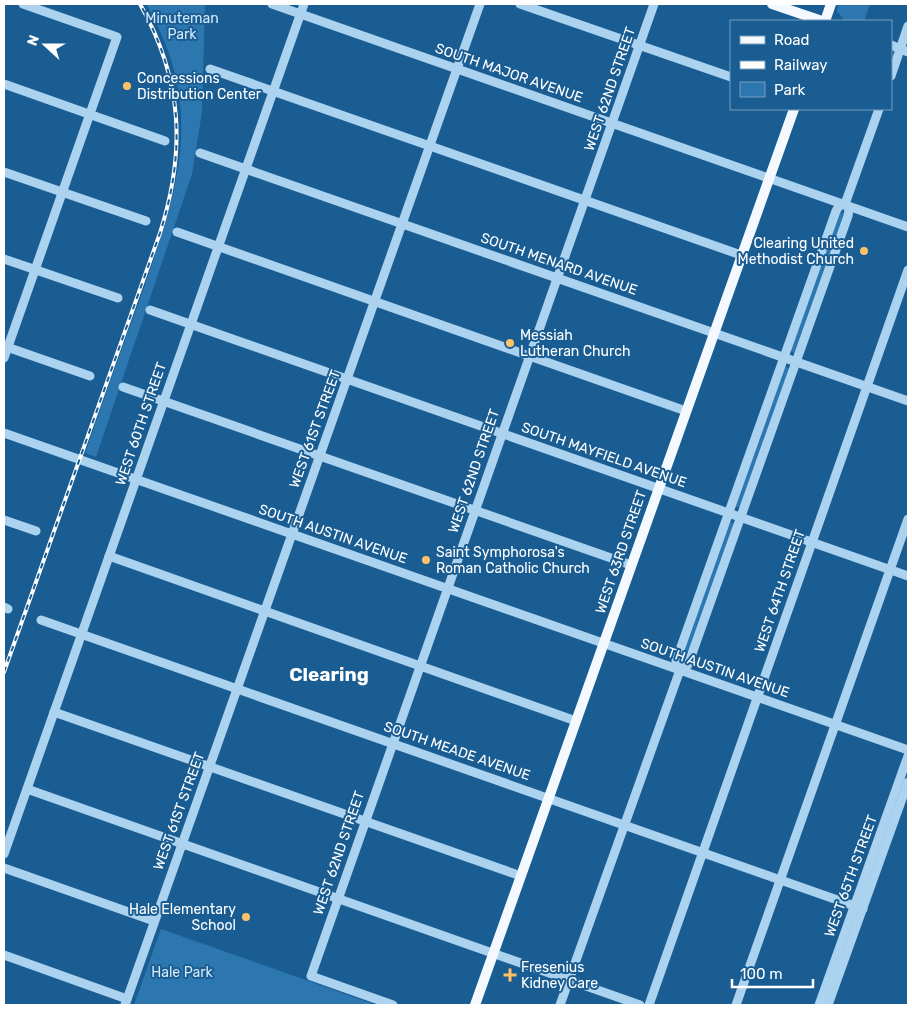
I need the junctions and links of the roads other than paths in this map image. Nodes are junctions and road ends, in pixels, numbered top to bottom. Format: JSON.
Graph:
{"nodes":[{"id":1,"x":23,"y":4,"type":"edge"},
{"id":2,"x":272,"y":4,"type":"edge"},
{"id":3,"x":304,"y":4,"type":"edge"},
{"id":4,"x":480,"y":4,"type":"edge"},
{"id":5,"x":520,"y":4,"type":"edge"},
{"id":6,"x":654,"y":4,"type":"edge"},
{"id":7,"x":772,"y":4,"type":"edge"},
{"id":8,"x":831,"y":4,"type":"edge"},
{"id":9,"x":301,"y":14,"type":"junction"},
{"id":10,"x":820,"y":20,"type":"edge"},
{"id":11,"x":823,"y":20,"type":"edge"},
{"id":12,"x":908,"y":26,"type":"edge"},
{"id":13,"x":640,"y":46,"type":"junction"},
{"id":14,"x":892,"y":46,"type":"edge"},
{"id":15,"x":904,"y":50,"type":"edge"},
{"id":16,"x":210,"y":69,"type":"dead end"},
{"id":17,"x":457,"y":69,"type":"junction"},
{"id":18,"x":892,"y":74,"type":"edge"},
{"id":19,"x":730,"y":78,"type":"edge"},
{"id":20,"x":4,"y":84,"type":"edge"},
{"id":21,"x":274,"y":92,"type":"junction"},
{"id":22,"x":794,"y":110,"type":"edge"},
{"id":23,"x":879,"y":110,"type":"edge"},
{"id":24,"x":90,"y":114,"type":"junction"},
{"id":25,"x":612,"y":123,"type":"junction"},
{"id":26,"x":165,"y":141,"type":"dead end"},
{"id":27,"x":429,"y":146,"type":"junction"},
{"id":28,"x":200,"y":153,"type":"dead end"},
{"id":29,"x":246,"y":169,"type":"junction"},
{"id":30,"x":4,"y":172,"type":"edge"},
{"id":31,"x":769,"y":178,"type":"junction"},
{"id":32,"x":62,"y":192,"type":"junction"},
{"id":33,"x":585,"y":201,"type":"junction"},
{"id":34,"x":846,"y":204,"type":"junction"},
{"id":35,"x":146,"y":221,"type":"dead end"},
{"id":36,"x":402,"y":224,"type":"junction"},
{"id":37,"x":908,"y":227,"type":"edge"},
{"id":38,"x":178,"y":232,"type":"dead end"},
{"id":39,"x":219,"y":246,"type":"junction"},
{"id":40,"x":741,"y":256,"type":"junction"},
{"id":41,"x":4,"y":259,"type":"edge"},
{"id":42,"x":35,"y":270,"type":"junction"},
{"id":43,"x":908,"y":270,"type":"edge"},
{"id":44,"x":557,"y":278,"type":"junction"},
{"id":45,"x":118,"y":298,"type":"dead end"},
{"id":46,"x":375,"y":301,"type":"junction"},
{"id":47,"x":150,"y":310,"type":"dead end"},
{"id":48,"x":191,"y":324,"type":"junction"},
{"id":49,"x":714,"y":333,"type":"junction"},
{"id":50,"x":6,"y":346,"type":"edge"},
{"id":51,"x":530,"y":356,"type":"junction"},
{"id":52,"x":4,"y":358,"type":"edge"},
{"id":53,"x":784,"y":358,"type":"junction"},
{"id":54,"x":796,"y":362,"type":"junction"},
{"id":55,"x":90,"y":376,"type":"dead end"},
{"id":56,"x":347,"y":379,"type":"junction"},
{"id":57,"x":122,"y":387,"type":"dead end"},
{"id":58,"x":867,"y":387,"type":"junction"},
{"id":59,"x":908,"y":401,"type":"edge"},
{"id":60,"x":164,"y":402,"type":"junction"},
{"id":61,"x":686,"y":411,"type":"junction"},
{"id":62,"x":4,"y":433,"type":"edge"},
{"id":63,"x":502,"y":434,"type":"junction"},
{"id":64,"x":320,"y":456,"type":"junction"},
{"id":65,"x":136,"y":480,"type":"junction"},
{"id":66,"x":658,"y":488,"type":"junction"},
{"id":67,"x":475,"y":510,"type":"junction"},
{"id":68,"x":729,"y":513,"type":"junction"},
{"id":69,"x":741,"y":517,"type":"junction"},
{"id":70,"x":908,"y":519,"type":"edge"},
{"id":71,"x":4,"y":520,"type":"edge"},
{"id":72,"x":36,"y":531,"type":"dead end"},
{"id":73,"x":292,"y":534,"type":"junction"},
{"id":74,"x":812,"y":542,"type":"junction"},
{"id":75,"x":109,"y":556,"type":"junction"},
{"id":76,"x":631,"y":565,"type":"junction"},
{"id":77,"x":890,"y":570,"type":"junction"},
{"id":78,"x":908,"y":576,"type":"edge"},
{"id":79,"x":447,"y":588,"type":"junction"},
{"id":80,"x":265,"y":611,"type":"junction"},
{"id":81,"x":41,"y":620,"type":"dead end"},
{"id":82,"x":82,"y":634,"type":"junction"},
{"id":83,"x":604,"y":643,"type":"junction"},
{"id":84,"x":420,"y":666,"type":"junction"},
{"id":85,"x":680,"y":670,"type":"junction"},
{"id":86,"x":237,"y":689,"type":"junction"},
{"id":87,"x":758,"y":697,"type":"junction"},
{"id":88,"x":54,"y":712,"type":"junction"},
{"id":89,"x":576,"y":721,"type":"junction"},
{"id":90,"x":835,"y":724,"type":"junction"},
{"id":91,"x":393,"y":743,"type":"junction"},
{"id":92,"x":908,"y":750,"type":"edge"},
{"id":93,"x":908,"y":756,"type":"edge"},
{"id":94,"x":210,"y":766,"type":"junction"},
{"id":95,"x":908,"y":782,"type":"edge"},
{"id":96,"x":26,"y":789,"type":"junction"},
{"id":97,"x":549,"y":798,"type":"junction"},
{"id":98,"x":365,"y":822,"type":"junction"},
{"id":99,"x":625,"y":825,"type":"junction"},
{"id":100,"x":182,"y":844,"type":"junction"},
{"id":101,"x":703,"y":852,"type":"junction"},
{"id":102,"x":4,"y":854,"type":"edge"},
{"id":103,"x":874,"y":865,"type":"junction"},
{"id":104,"x":4,"y":868,"type":"edge"},
{"id":105,"x":521,"y":876,"type":"junction"},
{"id":106,"x":780,"y":880,"type":"junction"},
{"id":107,"x":338,"y":898,"type":"junction"},
{"id":108,"x":858,"y":907,"type":"junction"},
{"id":109,"x":154,"y":921,"type":"junction"},
{"id":110,"x":494,"y":954,"type":"junction"},
{"id":111,"x":4,"y":956,"type":"edge"},
{"id":112,"x":569,"y":980,"type":"junction"},
{"id":113,"x":126,"y":1002,"type":"edge"},
{"id":114,"x":393,"y":1005,"type":"edge"},
{"id":115,"x":475,"y":1005,"type":"edge"},
{"id":116,"x":560,"y":1005,"type":"edge"},
{"id":117,"x":640,"y":1005,"type":"edge"},
{"id":118,"x":649,"y":1005,"type":"edge"},
{"id":119,"x":736,"y":1005,"type":"edge"},
{"id":120,"x":819,"y":1005,"type":"edge"},
{"id":121,"x":828,"y":1005,"type":"edge"}],
"edges":[{"from":1,"to":24,"type":"street"},
{"from":2,"to":9,"type":"street","name":"SOUTH MAJOR AVENUE"},
{"from":3,"to":9,"type":"street","name":"WEST 60TH STREET"},
{"from":4,"to":17,"type":"street","name":"WEST 61ST STREET"},
{"from":5,"to":13,"type":"street"},
{"from":6,"to":13,"type":"street","name":"WEST 62ND STREET"},
{"from":7,"to":10,"type":"main road"},
{"from":8,"to":11,"type":"main road"},
{"from":9,"to":17,"type":"street","name":"SOUTH MAJOR AVENUE"},
{"from":9,"to":21,"type":"street","name":"WEST 60TH STREET"},
{"from":12,"to":15,"type":"street"},
{"from":13,"to":19,"type":"street"},
{"from":13,"to":25,"type":"street","name":"WEST 62ND STREET"},
{"from":14,"to":15,"type":"street"},
{"from":15,"to":18,"type":"street"},
{"from":16,"to":21,"type":"street"},
{"from":17,"to":25,"type":"street","name":"SOUTH MAJOR AVENUE"},
{"from":17,"to":27,"type":"street","name":"WEST 61ST STREET"},
{"from":20,"to":24,"type":"street"},
{"from":21,"to":27,"type":"street"},
{"from":21,"to":29,"type":"street","name":"WEST 60TH STREET"},
{"from":22,"to":31,"type":"main road","name":"WEST 63RD STREET"},
{"from":23,"to":34,"type":"street"},
{"from":24,"to":26,"type":"street"},
{"from":24,"to":32,"type":"street"},
{"from":25,"to":31,"type":"street","name":"SOUTH MAJOR AVENUE"},
{"from":25,"to":33,"type":"street","name":"WEST 62ND STREET"},
{"from":27,"to":33,"type":"street"},
{"from":27,"to":36,"type":"street","name":"WEST 61ST STREET"},
{"from":28,"to":29,"type":"street","name":"SOUTH MENARD AVENUE"},
{"from":29,"to":36,"type":"street","name":"SOUTH MENARD AVENUE"},
{"from":29,"to":39,"type":"street","name":"WEST 60TH STREET"},
{"from":30,"to":32,"type":"street"},
{"from":31,"to":34,"type":"street","name":"SOUTH MAJOR AVENUE"},
{"from":31,"to":40,"type":"main road","name":"WEST 63RD STREET"},
{"from":32,"to":35,"type":"street"},
{"from":32,"to":42,"type":"street"},
{"from":33,"to":40,"type":"street"},
{"from":33,"to":44,"type":"street","name":"WEST 62ND STREET"},
{"from":34,"to":37,"type":"street","name":"SOUTH MAJOR AVENUE"},
{"from":34,"to":53,"type":"street"},
{"from":34,"to":54,"type":"street"},
{"from":36,"to":44,"type":"street","name":"SOUTH MENARD AVENUE"},
{"from":36,"to":46,"type":"street","name":"WEST 61ST STREET"},
{"from":38,"to":39,"type":"street"},
{"from":39,"to":46,"type":"street"},
{"from":39,"to":48,"type":"street","name":"WEST 60TH STREET"},
{"from":40,"to":49,"type":"main road","name":"WEST 63RD STREET"},
{"from":41,"to":42,"type":"street"},
{"from":42,"to":45,"type":"street"},
{"from":42,"to":50,"type":"street"},
{"from":43,"to":58,"type":"street","name":"WEST 64TH STREET"},
{"from":44,"to":49,"type":"street","name":"SOUTH MENARD AVENUE"},
{"from":44,"to":51,"type":"street","name":"WEST 62ND STREET"},
{"from":46,"to":51,"type":"street"},
{"from":46,"to":56,"type":"street","name":"WEST 61ST STREET"},
{"from":47,"to":48,"type":"street","name":"SOUTH MAYFIELD AVENUE"},
{"from":48,"to":56,"type":"street","name":"SOUTH MAYFIELD AVENUE"},
{"from":48,"to":60,"type":"street","name":"WEST 60TH STREET"},
{"from":49,"to":53,"type":"street","name":"SOUTH MENARD AVENUE"},
{"from":49,"to":61,"type":"main road","name":"WEST 63RD STREET"},
{"from":50,"to":52,"type":"street"},
{"from":50,"to":55,"type":"street"},
{"from":51,"to":61,"type":"street"},
{"from":51,"to":63,"type":"street","name":"WEST 62ND STREET"},
{"from":53,"to":54,"type":"street","name":"SOUTH MENARD AVENUE"},
{"from":53,"to":68,"type":"street"},
{"from":54,"to":58,"type":"street","name":"SOUTH MENARD AVENUE"},
{"from":54,"to":69,"type":"street"},
{"from":56,"to":63,"type":"street","name":"SOUTH MAYFIELD AVENUE"},
{"from":56,"to":64,"type":"street","name":"WEST 61ST STREET"},
{"from":57,"to":60,"type":"street"},
{"from":58,"to":59,"type":"street","name":"SOUTH MENARD AVENUE"},
{"from":58,"to":74,"type":"street","name":"WEST 64TH STREET"},
{"from":60,"to":64,"type":"street"},
{"from":60,"to":65,"type":"street","name":"WEST 60TH STREET"},
{"from":61,"to":66,"type":"main road","name":"WEST 63RD STREET"},
{"from":62,"to":65,"type":"street","name":"SOUTH AUSTIN AVENUE"},
{"from":63,"to":66,"type":"street","name":"SOUTH MAYFIELD AVENUE"},
{"from":63,"to":67,"type":"street","name":"WEST 62ND STREET"},
{"from":64,"to":67,"type":"street"},
{"from":64,"to":73,"type":"street","name":"WEST 61ST STREET"},
{"from":65,"to":73,"type":"street","name":"SOUTH AUSTIN AVENUE"},
{"from":65,"to":75,"type":"street","name":"WEST 60TH STREET"},
{"from":66,"to":68,"type":"street","name":"SOUTH MAYFIELD AVENUE"},
{"from":66,"to":76,"type":"main road","name":"WEST 63RD STREET"},
{"from":67,"to":76,"type":"street"},
{"from":67,"to":79,"type":"street","name":"WEST 62ND STREET"},
{"from":68,"to":69,"type":"street","name":"SOUTH MAYFIELD AVENUE"},
{"from":68,"to":85,"type":"street"},
{"from":69,"to":74,"type":"street","name":"SOUTH MAYFIELD AVENUE"},
{"from":69,"to":85,"type":"street"},
{"from":70,"to":77,"type":"street"},
{"from":71,"to":72,"type":"street"},
{"from":73,"to":79,"type":"street","name":"SOUTH AUSTIN AVENUE"},
{"from":73,"to":80,"type":"street","name":"WEST 61ST STREET"},
{"from":74,"to":77,"type":"street","name":"SOUTH MAYFIELD AVENUE"},
{"from":74,"to":87,"type":"street","name":"WEST 64TH STREET"},
{"from":75,"to":80,"type":"street"},
{"from":75,"to":82,"type":"street","name":"WEST 60TH STREET"},
{"from":76,"to":83,"type":"main road","name":"WEST 63RD STREET"},
{"from":77,"to":78,"type":"street","name":"SOUTH MAYFIELD AVENUE"},
{"from":77,"to":90,"type":"street"},
{"from":79,"to":83,"type":"street","name":"SOUTH AUSTIN AVENUE"},
{"from":79,"to":84,"type":"street","name":"WEST 62ND STREET"},
{"from":80,"to":84,"type":"street"},
{"from":80,"to":86,"type":"street","name":"WEST 61ST STREET"},
{"from":81,"to":82,"type":"street","name":"SOUTH MEADE AVENUE"},
{"from":82,"to":86,"type":"street","name":"SOUTH MEADE AVENUE"},
{"from":82,"to":88,"type":"street","name":"WEST 60TH STREET"},
{"from":83,"to":85,"type":"street","name":"SOUTH AUSTIN AVENUE"},
{"from":83,"to":89,"type":"main road","name":"WEST 63RD STREET"},
{"from":84,"to":89,"type":"street"},
{"from":84,"to":91,"type":"street","name":"WEST 62ND STREET"},
{"from":85,"to":87,"type":"street","name":"SOUTH AUSTIN AVENUE"},
{"from":85,"to":99,"type":"street"},
{"from":86,"to":91,"type":"street","name":"SOUTH MEADE AVENUE"},
{"from":86,"to":94,"type":"street","name":"WEST 61ST STREET"},
{"from":87,"to":90,"type":"street","name":"SOUTH AUSTIN AVENUE"},
{"from":87,"to":101,"type":"street","name":"WEST 64TH STREET"},
{"from":88,"to":94,"type":"street"},
{"from":88,"to":96,"type":"street","name":"WEST 60TH STREET"},
{"from":89,"to":97,"type":"main road","name":"WEST 63RD STREET"},
{"from":90,"to":92,"type":"street","name":"SOUTH AUSTIN AVENUE"},
{"from":90,"to":106,"type":"street"},
{"from":91,"to":97,"type":"street","name":"SOUTH MEADE AVENUE"},
{"from":91,"to":98,"type":"street","name":"WEST 62ND STREET"},
{"from":93,"to":103,"type":"street","name":"WEST 65TH STREET"},
{"from":94,"to":98,"type":"street"},
{"from":94,"to":100,"type":"street","name":"WEST 61ST STREET"},
{"from":95,"to":103,"type":"street","name":"WEST 65TH STREET"},
{"from":96,"to":100,"type":"street"},
{"from":96,"to":102,"type":"street","name":"WEST 60TH STREET"},
{"from":97,"to":99,"type":"street","name":"SOUTH MEADE AVENUE"},
{"from":97,"to":105,"type":"main road","name":"WEST 63RD STREET"},
{"from":98,"to":105,"type":"street"},
{"from":98,"to":107,"type":"street","name":"WEST 62ND STREET"},
{"from":99,"to":101,"type":"street","name":"SOUTH MEADE AVENUE"},
{"from":99,"to":112,"type":"street"},
{"from":100,"to":107,"type":"street"},
{"from":100,"to":109,"type":"street","name":"WEST 61ST STREET"},
{"from":101,"to":106,"type":"street","name":"SOUTH MEADE AVENUE"},
{"from":101,"to":118,"type":"street","name":"WEST 64TH STREET"},
{"from":103,"to":108,"type":"street","name":"WEST 65TH STREET"},
{"from":104,"to":109,"type":"street"},
{"from":105,"to":110,"type":"main road","name":"WEST 63RD STREET"},
{"from":106,"to":108,"type":"street","name":"SOUTH MEADE AVENUE"},
{"from":106,"to":119,"type":"street"},
{"from":107,"to":110,"type":"street"},
{"from":107,"to":114,"type":"street","name":"WEST 62ND STREET"},
{"from":108,"to":120,"type":"street","name":"WEST 65TH STREET"},
{"from":108,"to":121,"type":"street","name":"WEST 65TH STREET"},
{"from":109,"to":113,"type":"street","name":"WEST 61ST STREET"},
{"from":110,"to":112,"type":"street"},
{"from":110,"to":115,"type":"main road","name":"WEST 63RD STREET"},
{"from":111,"to":113,"type":"street"},
{"from":112,"to":116,"type":"street"},
{"from":112,"to":117,"type":"street"}]}
